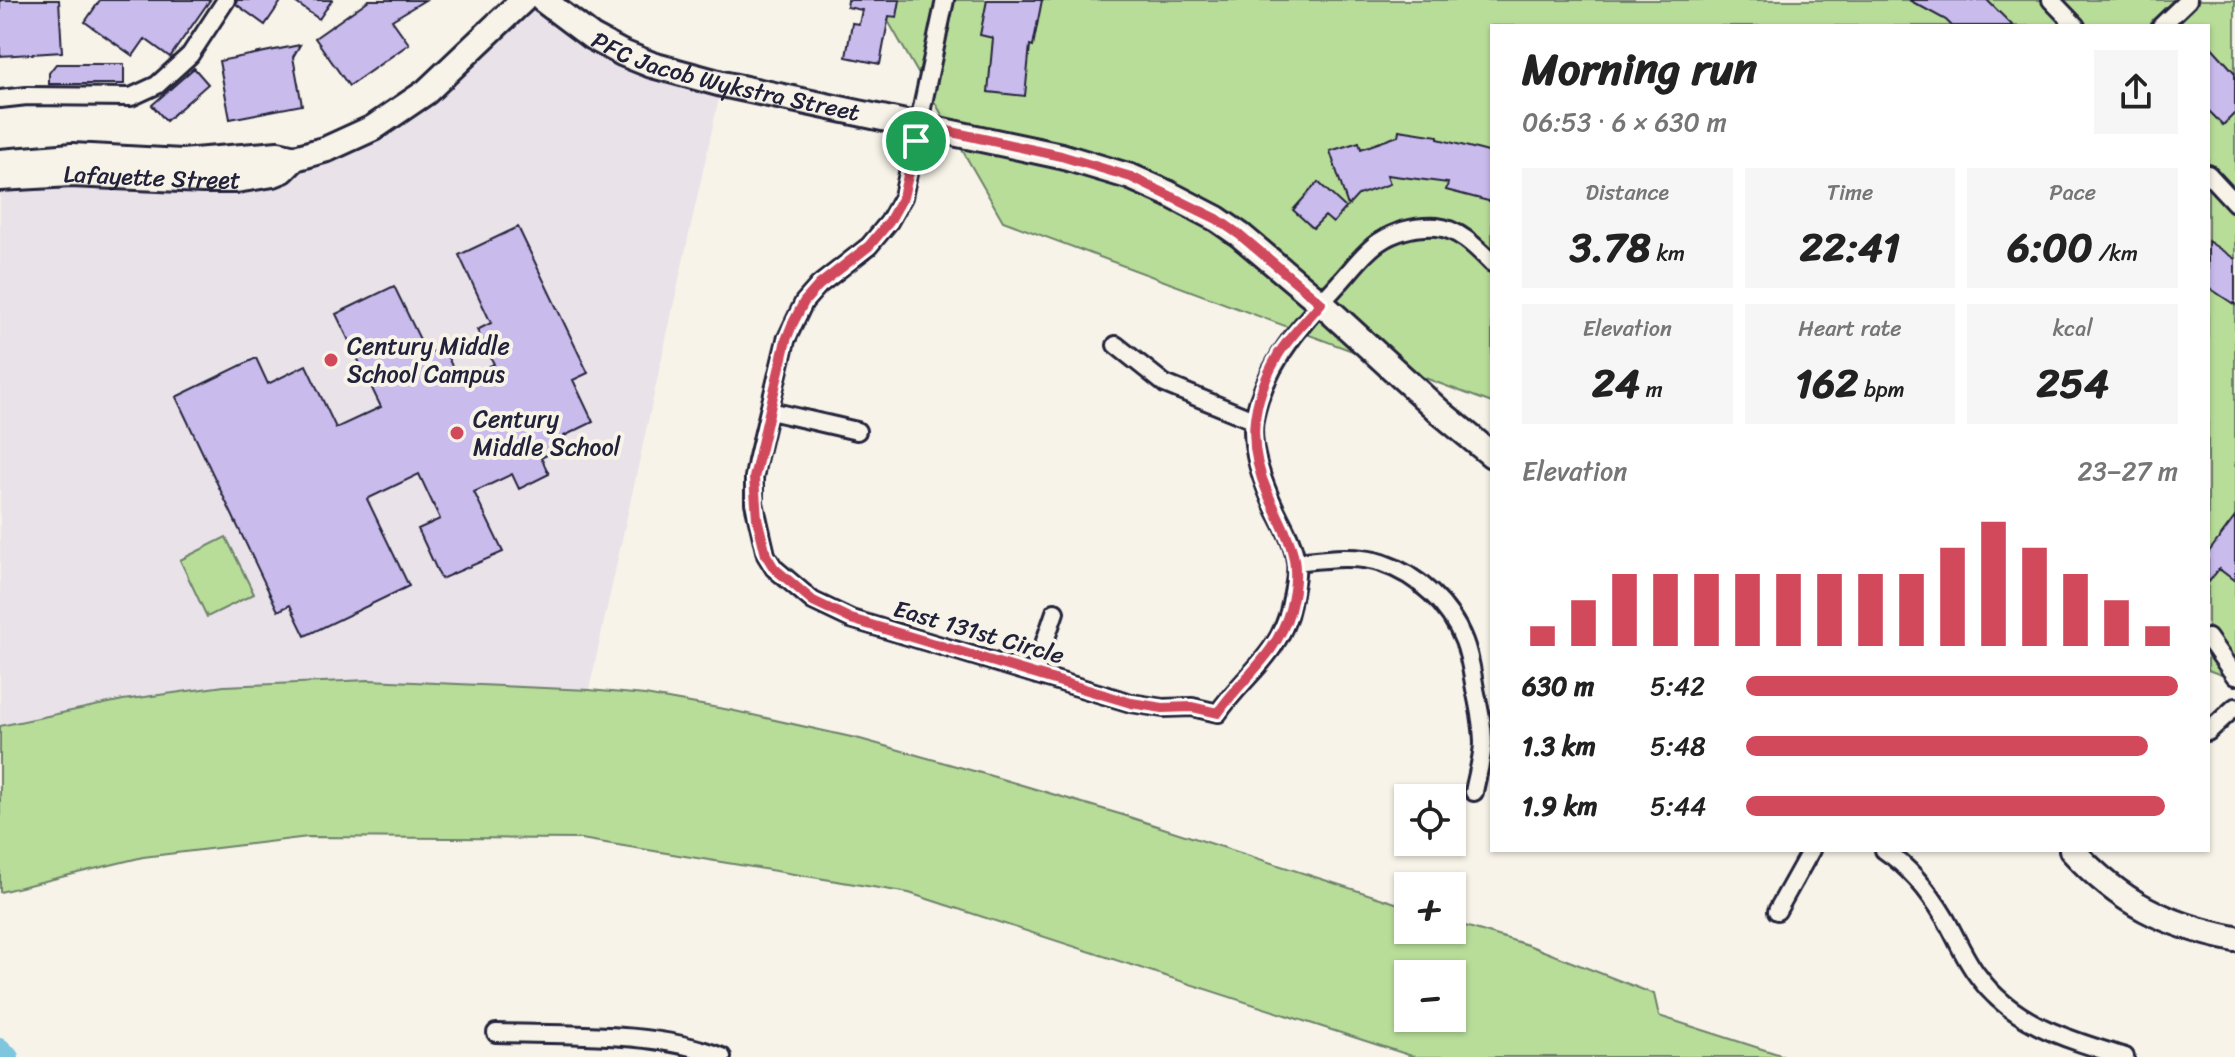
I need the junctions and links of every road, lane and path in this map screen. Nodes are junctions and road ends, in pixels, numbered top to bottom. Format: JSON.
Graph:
{"nodes":[{"id":1,"x":226,"y":0,"type":"edge"},
{"id":2,"x":523,"y":0,"type":"edge"},
{"id":3,"x":543,"y":0,"type":"edge"},
{"id":4,"x":945,"y":0,"type":"edge"},
{"id":5,"x":2051,"y":0,"type":"edge"},
{"id":6,"x":2188,"y":0,"type":"edge"},
{"id":7,"x":2074,"y":24,"type":"edge"},
{"id":8,"x":2163,"y":24,"type":"edge"},
{"id":9,"x":0,"y":99,"type":"edge"},
{"id":10,"x":920,"y":125,"type":"junction"},
{"id":11,"x":295,"y":158,"type":"junction"},
{"id":12,"x":0,"y":162,"type":"edge"},
{"id":13,"x":2210,"y":176,"type":"edge"},
{"id":14,"x":0,"y":178,"type":"edge"},
{"id":15,"x":2235,"y":203,"type":"edge"},
{"id":16,"x":1490,"y":261,"type":"edge"},
{"id":17,"x":1321,"y":303,"type":"junction"},
{"id":18,"x":1116,"y":345,"type":"dead end"},
{"id":19,"x":770,"y":411,"type":"junction"},
{"id":20,"x":1253,"y":420,"type":"junction"},
{"id":21,"x":857,"y":431,"type":"dead end"},
{"id":22,"x":1490,"y":453,"type":"edge"},
{"id":23,"x":1296,"y":562,"type":"junction"},
{"id":24,"x":1055,"y":612,"type":"dead end"},
{"id":25,"x":2210,"y":641,"type":"edge"},
{"id":26,"x":1034,"y":673,"type":"junction"},
{"id":27,"x":2235,"y":676,"type":"edge"},
{"id":28,"x":2235,"y":707,"type":"edge"},
{"id":29,"x":2210,"y":730,"type":"edge"},
{"id":30,"x":1474,"y":792,"type":"dead end"},
{"id":31,"x":1810,"y":852,"type":"edge"},
{"id":32,"x":1886,"y":852,"type":"edge"},
{"id":33,"x":2074,"y":852,"type":"edge"},
{"id":34,"x":1777,"y":911,"type":"dead end"},
{"id":35,"x":2235,"y":939,"type":"edge"},
{"id":36,"x":496,"y":1033,"type":"dead end"},
{"id":37,"x":722,"y":1057,"type":"edge"},
{"id":38,"x":2125,"y":1057,"type":"edge"}],
"edges":[{"from":1,"to":9,"type":"street"},
{"from":2,"to":11,"type":"street","name":"Lafayette Street"},
{"from":3,"to":10,"type":"street","name":"PFC Jacob Wykstra Street"},
{"from":4,"to":10,"type":"street","name":"East 131st Circle"},
{"from":5,"to":7,"type":"street"},
{"from":6,"to":8,"type":"street"},
{"from":10,"to":17,"type":"street","name":"PFC Jacob Wykstra Street"},
{"from":10,"to":19,"type":"street","name":"East 131st Circle"},
{"from":11,"to":12,"type":"street","name":"Lafayette Street"},
{"from":11,"to":14,"type":"street","name":"Lafayette Street"},
{"from":13,"to":15,"type":"street"},
{"from":16,"to":17,"type":"street","name":"East 131st Circle"},
{"from":17,"to":20,"type":"street","name":"East 131st Circle"},
{"from":17,"to":22,"type":"street","name":"PFC Jacob Wykstra Street"},
{"from":18,"to":20,"type":"street"},
{"from":19,"to":21,"type":"street"},
{"from":19,"to":26,"type":"street","name":"East 131st Circle"},
{"from":20,"to":23,"type":"street","name":"East 131st Circle"},
{"from":23,"to":26,"type":"street","name":"East 131st Circle"},
{"from":23,"to":30,"type":"street"},
{"from":24,"to":26,"type":"street"},
{"from":25,"to":27,"type":"street"},
{"from":28,"to":29,"type":"street"},
{"from":31,"to":34,"type":"street"},
{"from":32,"to":38,"type":"street"},
{"from":33,"to":35,"type":"street"},
{"from":36,"to":37,"type":"street"}]}
